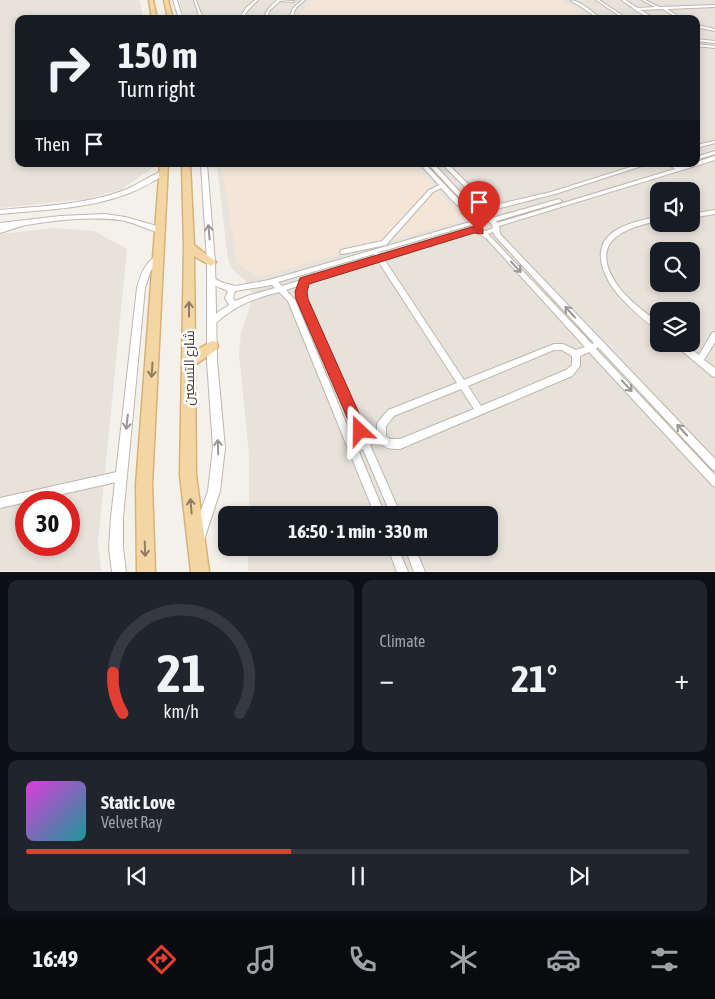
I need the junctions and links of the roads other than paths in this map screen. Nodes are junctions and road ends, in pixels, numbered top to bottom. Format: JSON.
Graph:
{"nodes":[{"id":1,"x":151,"y":0,"type":"edge"},
{"id":2,"x":167,"y":0,"type":"edge"},
{"id":3,"x":175,"y":0,"type":"edge"},
{"id":4,"x":195,"y":0,"type":"edge"},
{"id":5,"x":257,"y":0,"type":"edge"},
{"id":6,"x":280,"y":0,"type":"edge"},
{"id":7,"x":304,"y":0,"type":"edge"},
{"id":8,"x":570,"y":0,"type":"edge"},
{"id":9,"x":597,"y":0,"type":"edge"},
{"id":10,"x":618,"y":0,"type":"edge"},
{"id":11,"x":622,"y":0,"type":"edge"},
{"id":12,"x":643,"y":0,"type":"edge"},
{"id":13,"x":293,"y":1,"type":"dead end"},
{"id":14,"x":715,"y":6,"type":"edge"},
{"id":15,"x":661,"y":8,"type":"junction"},
{"id":16,"x":640,"y":9,"type":"junction"},
{"id":17,"x":636,"y":10,"type":"junction"},
{"id":18,"x":154,"y":15,"type":"edge"},
{"id":19,"x":170,"y":15,"type":"edge"},
{"id":20,"x":179,"y":15,"type":"edge"},
{"id":21,"x":180,"y":15,"type":"edge"},
{"id":22,"x":201,"y":15,"type":"edge"},
{"id":23,"x":243,"y":15,"type":"edge"},
{"id":24,"x":266,"y":15,"type":"edge"},
{"id":25,"x":292,"y":15,"type":"edge"},
{"id":26,"x":595,"y":15,"type":"edge"},
{"id":27,"x":621,"y":15,"type":"edge"},
{"id":28,"x":643,"y":15,"type":"edge"},
{"id":29,"x":648,"y":15,"type":"edge"},
{"id":30,"x":674,"y":15,"type":"edge"},
{"id":31,"x":700,"y":27,"type":"edge"},
{"id":32,"x":715,"y":30,"type":"edge"},
{"id":33,"x":700,"y":42,"type":"edge"},
{"id":34,"x":715,"y":44,"type":"edge"},
{"id":35,"x":713,"y":144,"type":"edge"},
{"id":36,"x":700,"y":147,"type":"edge"},
{"id":37,"x":715,"y":152,"type":"edge"},
{"id":38,"x":705,"y":156,"type":"junction"},
{"id":39,"x":700,"y":158,"type":"edge"},
{"id":40,"x":713,"y":159,"type":"edge"},
{"id":41,"x":700,"y":161,"type":"edge"},
{"id":42,"x":186,"y":167,"type":"edge"},
{"id":43,"x":204,"y":167,"type":"edge"},
{"id":44,"x":425,"y":167,"type":"edge"},
{"id":45,"x":434,"y":167,"type":"edge"},
{"id":46,"x":448,"y":167,"type":"edge"},
{"id":47,"x":636,"y":167,"type":"edge"},
{"id":48,"x":673,"y":167,"type":"edge"},
{"id":49,"x":673,"y":167,"type":"edge"},
{"id":50,"x":163,"y":168,"type":"edge"},
{"id":51,"x":442,"y":185,"type":"junction"},
{"id":52,"x":579,"y":185,"type":"junction"},
{"id":53,"x":589,"y":193,"type":"junction"},
{"id":54,"x":110,"y":199,"type":"junction"},
{"id":55,"x":0,"y":212,"type":"edge"},
{"id":56,"x":715,"y":212,"type":"edge"},
{"id":57,"x":700,"y":214,"type":"edge"},
{"id":58,"x":103,"y":217,"type":"junction"},
{"id":59,"x":650,"y":221,"type":"edge"},
{"id":60,"x":26,"y":223,"type":"junction"},
{"id":61,"x":494,"y":225,"type":"junction"},
{"id":62,"x":0,"y":226,"type":"edge"},
{"id":63,"x":476,"y":228,"type":"junction"},
{"id":64,"x":161,"y":230,"type":"junction"},
{"id":65,"x":0,"y":232,"type":"edge"},
{"id":66,"x":190,"y":247,"type":"junction"},
{"id":67,"x":343,"y":252,"type":"dead end"},
{"id":68,"x":377,"y":255,"type":"junction"},
{"id":69,"x":159,"y":258,"type":"junction"},
{"id":70,"x":212,"y":262,"type":"junction"},
{"id":71,"x":212,"y":280,"type":"junction"},
{"id":72,"x":304,"y":281,"type":"junction"},
{"id":73,"x":271,"y":282,"type":"junction"},
{"id":74,"x":232,"y":289,"type":"junction"},
{"id":75,"x":280,"y":289,"type":"junction"},
{"id":76,"x":233,"y":305,"type":"junction"},
{"id":77,"x":650,"y":319,"type":"edge"},
{"id":78,"x":213,"y":321,"type":"junction"},
{"id":79,"x":583,"y":326,"type":"junction"},
{"id":80,"x":574,"y":329,"type":"junction"},
{"id":81,"x":715,"y":335,"type":"edge"},
{"id":82,"x":600,"y":344,"type":"junction"},
{"id":83,"x":212,"y":346,"type":"junction"},
{"id":84,"x":591,"y":347,"type":"junction"},
{"id":85,"x":690,"y":352,"type":"edge"},
{"id":86,"x":576,"y":354,"type":"junction"},
{"id":87,"x":700,"y":360,"type":"junction"},
{"id":88,"x":189,"y":362,"type":"junction"},
{"id":89,"x":715,"y":373,"type":"edge"},
{"id":90,"x":462,"y":384,"type":"junction"},
{"id":91,"x":480,"y":411,"type":"junction"},
{"id":92,"x":380,"y":434,"type":"junction"},
{"id":93,"x":365,"y":443,"type":"junction"},
{"id":94,"x":353,"y":450,"type":"junction"},
{"id":95,"x":715,"y":466,"type":"edge"},
{"id":96,"x":122,"y":476,"type":"junction"},
{"id":97,"x":715,"y":482,"type":"edge"},
{"id":98,"x":0,"y":503,"type":"edge"},
{"id":99,"x":376,"y":506,"type":"edge"},
{"id":100,"x":392,"y":506,"type":"edge"},
{"id":101,"x":195,"y":545,"type":"junction"},
{"id":102,"x":396,"y":556,"type":"edge"},
{"id":103,"x":413,"y":556,"type":"edge"},
{"id":104,"x":119,"y":572,"type":"edge"},
{"id":105,"x":146,"y":572,"type":"edge"},
{"id":106,"x":200,"y":572,"type":"edge"},
{"id":107,"x":403,"y":572,"type":"edge"},
{"id":108,"x":420,"y":572,"type":"edge"}],
"edges":[{"from":1,"to":18,"type":"main road"},
{"from":2,"to":19,"type":"main road"},
{"from":2,"to":20,"type":"main road"},
{"from":3,"to":21,"type":"street"},
{"from":4,"to":22,"type":"street"},
{"from":5,"to":23,"type":"street"},
{"from":6,"to":13,"type":"street"},
{"from":6,"to":24,"type":"street"},
{"from":7,"to":25,"type":"street"},
{"from":8,"to":26,"type":"street"},
{"from":9,"to":27,"type":"street"},
{"from":10,"to":17,"type":"street"},
{"from":11,"to":16,"type":"street"},
{"from":12,"to":15,"type":"street"},
{"from":14,"to":15,"type":"street"},
{"from":15,"to":16,"type":"street"},
{"from":15,"to":30,"type":"street"},
{"from":16,"to":17,"type":"street"},
{"from":16,"to":29,"type":"street"},
{"from":17,"to":28,"type":"street"},
{"from":31,"to":32,"type":"street"},
{"from":33,"to":34,"type":"street"},
{"from":35,"to":36,"type":"street"},
{"from":37,"to":38,"type":"street"},
{"from":38,"to":39,"type":"street"},
{"from":38,"to":40,"type":"street"},
{"from":40,"to":41,"type":"street"},
{"from":42,"to":66,"type":"main road","name":"شارع التسعين"},
{"from":70,"to":43,"type":"street","one_way":true},
{"from":44,"to":51,"type":"street"},
{"from":45,"to":51,"type":"street"},
{"from":46,"to":52,"type":"street"},
{"from":47,"to":52,"type":"street"},
{"from":48,"to":53,"type":"street"},
{"from":49,"to":61,"type":"street"},
{"from":50,"to":54,"type":"street"},
{"from":50,"to":64,"type":"main road"},
{"from":51,"to":67,"type":"street"},
{"from":52,"to":53,"type":"street"},
{"from":53,"to":61,"type":"street"},
{"from":54,"to":55,"type":"street"},
{"from":54,"to":58,"type":"street"},
{"from":56,"to":57,"type":"street"},
{"from":58,"to":60,"type":"street"},
{"from":58,"to":64,"type":"street"},
{"from":59,"to":77,"type":"street"},
{"from":60,"to":62,"type":"street"},
{"from":60,"to":65,"type":"street"},
{"from":61,"to":63,"type":"street"},
{"from":61,"to":63,"type":"street"},
{"from":79,"to":61,"type":"street","one_way":true},
{"from":63,"to":68,"type":"street"},
{"from":63,"to":80,"type":"street","one_way":true},
{"from":64,"to":69,"type":"main road"},
{"from":66,"to":70,"type":"main road"},
{"from":88,"to":66,"type":"main road","name":"شارع التسعين","one_way":true},
{"from":68,"to":72,"type":"street"},
{"from":68,"to":73,"type":"street"},
{"from":68,"to":90,"type":"street"},
{"from":69,"to":96,"type":"street","one_way":true},
{"from":69,"to":105,"type":"main road","one_way":true},
{"from":70,"to":71,"type":"street"},
{"from":71,"to":74,"type":"street"},
{"from":71,"to":78,"type":"street"},
{"from":72,"to":75,"type":"street"},
{"from":72,"to":93,"type":"street"},
{"from":73,"to":74,"type":"street"},
{"from":73,"to":75,"type":"street"},
{"from":74,"to":76,"type":"street"},
{"from":75,"to":76,"type":"street"},
{"from":75,"to":94,"type":"street"},
{"from":76,"to":78,"type":"street"},
{"from":78,"to":83,"type":"street"},
{"from":79,"to":80,"type":"street"},
{"from":79,"to":82,"type":"street"},
{"from":80,"to":84,"type":"street"},
{"from":81,"to":87,"type":"street"},
{"from":82,"to":84,"type":"street"},
{"from":95,"to":82,"type":"street","one_way":true},
{"from":83,"to":88,"type":"main road"},
{"from":101,"to":83,"type":"street","one_way":true},
{"from":84,"to":86,"type":"street"},
{"from":84,"to":97,"type":"street","one_way":true},
{"from":85,"to":87,"type":"street"},
{"from":86,"to":90,"type":"street"},
{"from":86,"to":91,"type":"street"},
{"from":87,"to":89,"type":"street"},
{"from":101,"to":88,"type":"main road","name":"شارع التسعين","one_way":true},
{"from":90,"to":91,"type":"street"},
{"from":90,"to":92,"type":"street"},
{"from":91,"to":92,"type":"street"},
{"from":92,"to":93,"type":"street"},
{"from":93,"to":94,"type":"street"},
{"from":93,"to":100,"type":"street"},
{"from":94,"to":99,"type":"street"},
{"from":96,"to":98,"type":"street"},
{"from":96,"to":104,"type":"street"},
{"from":101,"to":106,"type":"main road","name":"شارع التسعين"},
{"from":102,"to":107,"type":"street"},
{"from":103,"to":108,"type":"street"}]}
